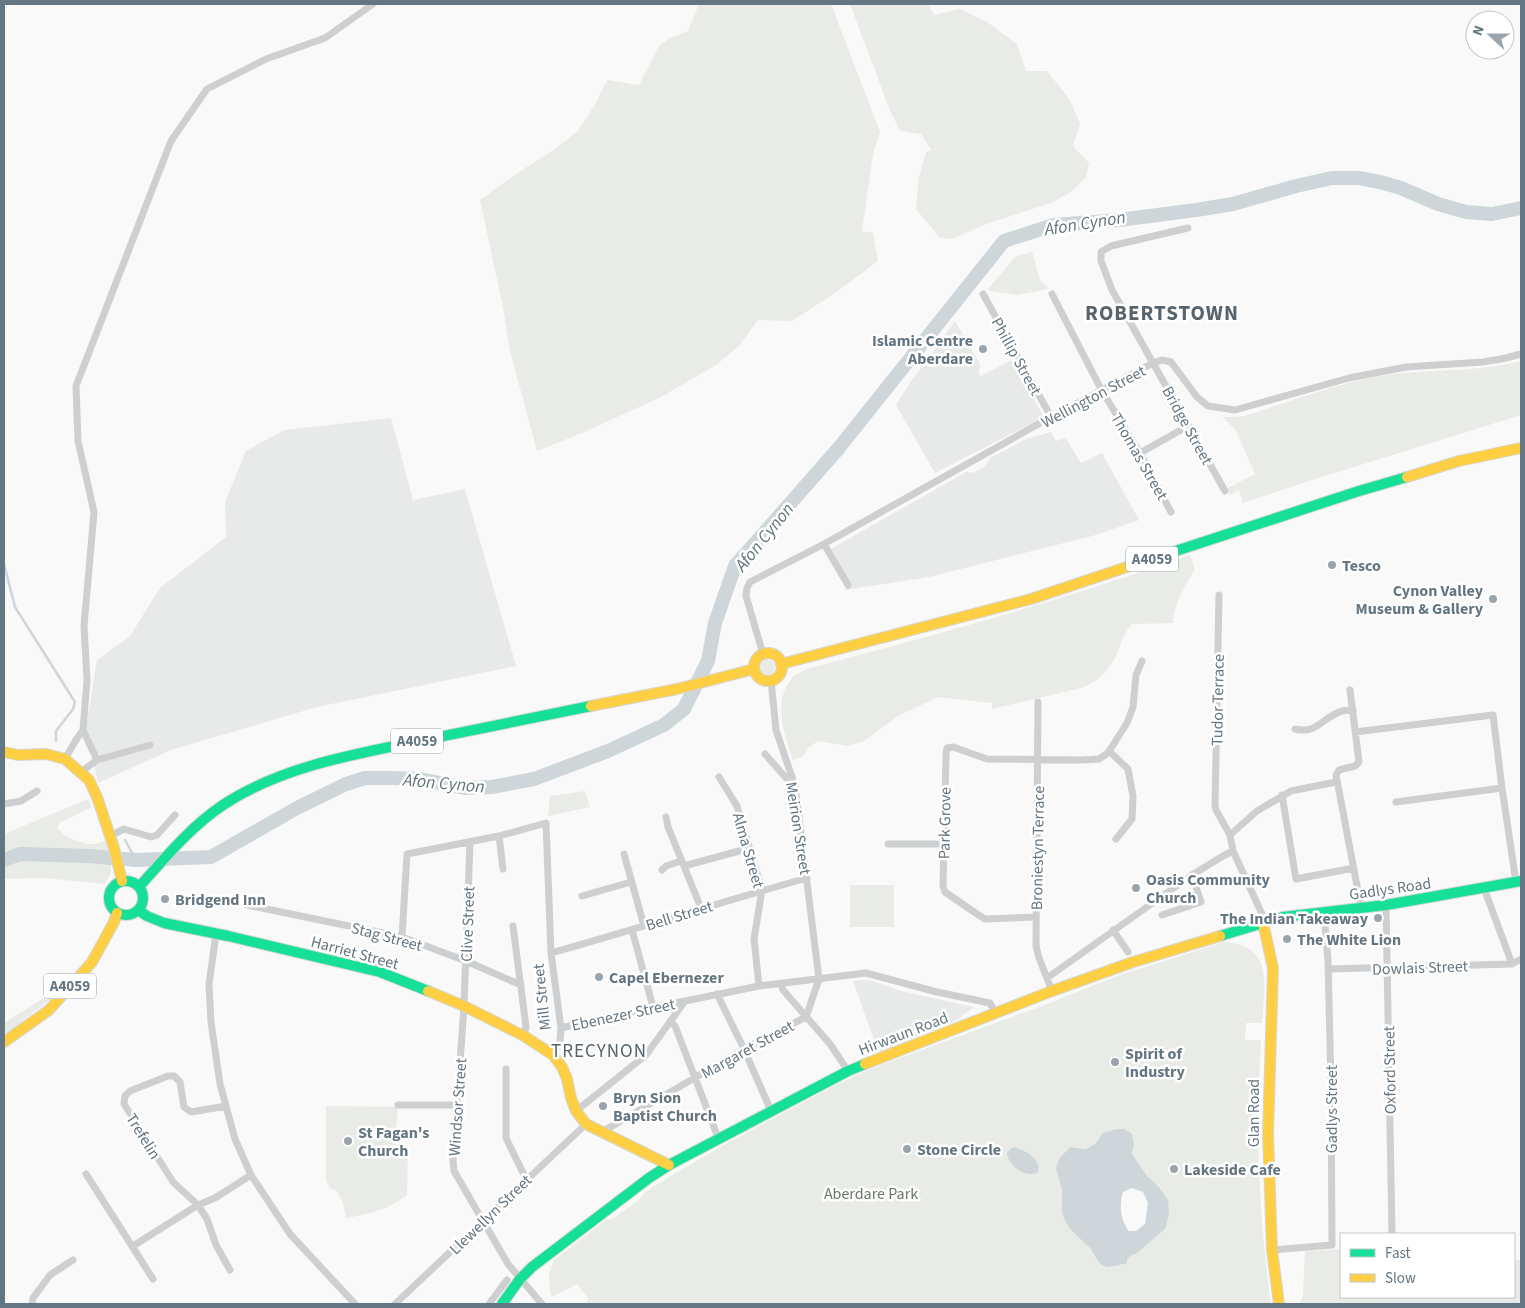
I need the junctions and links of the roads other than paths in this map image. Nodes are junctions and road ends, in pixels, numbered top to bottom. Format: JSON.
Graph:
{"nodes":[{"id":1,"x":373,"y":4,"type":"edge"},
{"id":2,"x":1188,"y":228,"type":"dead end"},
{"id":3,"x":983,"y":294,"type":"dead end"},
{"id":4,"x":1052,"y":294,"type":"dead end"},
{"id":5,"x":1521,"y":354,"type":"edge"},
{"id":6,"x":1153,"y":363,"type":"junction"},
{"id":7,"x":1102,"y":391,"type":"junction"},
{"id":8,"x":1051,"y":417,"type":"junction"},
{"id":9,"x":1188,"y":426,"type":"junction"},
{"id":10,"x":1521,"y":448,"type":"edge"},
{"id":11,"x":1140,"y":453,"type":"junction"},
{"id":12,"x":1224,"y":491,"type":"dead end"},
{"id":13,"x":1171,"y":512,"type":"dead end"},
{"id":14,"x":824,"y":544,"type":"junction"},
{"id":15,"x":848,"y":586,"type":"dead end"},
{"id":16,"x":1219,"y":595,"type":"dead end"},
{"id":17,"x":763,"y":654,"type":"junction"},
{"id":18,"x":1142,"y":661,"type":"dead end"},
{"id":19,"x":781,"y":664,"type":"junction"},
{"id":20,"x":754,"y":669,"type":"junction"},
{"id":21,"x":771,"y":680,"type":"junction"},
{"id":22,"x":1350,"y":690,"type":"dead end"},
{"id":23,"x":1038,"y":702,"type":"dead end"},
{"id":24,"x":1353,"y":710,"type":"junction"},
{"id":25,"x":1295,"y":729,"type":"dead end"},
{"id":26,"x":83,"y":730,"type":"junction"},
{"id":27,"x":1355,"y":732,"type":"junction"},
{"id":28,"x":150,"y":745,"type":"dead end"},
{"id":29,"x":1109,"y":751,"type":"junction"},
{"id":30,"x":4,"y":752,"type":"edge"},
{"id":31,"x":766,"y":754,"type":"dead end"},
{"id":32,"x":65,"y":759,"type":"junction"},
{"id":33,"x":97,"y":760,"type":"junction"},
{"id":34,"x":1038,"y":760,"type":"junction"},
{"id":35,"x":81,"y":772,"type":"junction"},
{"id":36,"x":792,"y":776,"type":"junction"},
{"id":37,"x":719,"y":777,"type":"dead end"},
{"id":38,"x":1336,"y":782,"type":"junction"},
{"id":39,"x":1502,"y":788,"type":"junction"},
{"id":40,"x":37,"y":791,"type":"dead end"},
{"id":41,"x":1282,"y":795,"type":"junction"},
{"id":42,"x":1396,"y":802,"type":"dead end"},
{"id":43,"x":4,"y":804,"type":"edge"},
{"id":44,"x":175,"y":815,"type":"dead end"},
{"id":45,"x":666,"y":817,"type":"dead end"},
{"id":46,"x":1230,"y":835,"type":"junction"},
{"id":47,"x":110,"y":836,"type":"junction"},
{"id":48,"x":499,"y":836,"type":"junction"},
{"id":49,"x":1116,"y":839,"type":"dead end"},
{"id":50,"x":470,"y":842,"type":"junction"},
{"id":51,"x":888,"y":844,"type":"dead end"},
{"id":52,"x":944,"y":844,"type":"junction"},
{"id":53,"x":750,"y":848,"type":"junction"},
{"id":54,"x":1233,"y":851,"type":"junction"},
{"id":55,"x":624,"y":854,"type":"dead end"},
{"id":56,"x":682,"y":864,"type":"junction"},
{"id":57,"x":1354,"y":868,"type":"junction"},
{"id":58,"x":503,"y":869,"type":"dead end"},
{"id":59,"x":662,"y":870,"type":"dead end"},
{"id":60,"x":1192,"y":875,"type":"junction"},
{"id":61,"x":807,"y":878,"type":"junction"},
{"id":62,"x":1519,"y":881,"type":"edge"},
{"id":63,"x":122,"y":882,"type":"junction"},
{"id":64,"x":631,"y":882,"type":"junction"},
{"id":65,"x":139,"y":887,"type":"junction"},
{"id":66,"x":1484,"y":888,"type":"junction"},
{"id":67,"x":762,"y":890,"type":"junction"},
{"id":68,"x":582,"y":896,"type":"dead end"},
{"id":69,"x":247,"y":905,"type":"dead end"},
{"id":70,"x":1386,"y":905,"type":"junction"},
{"id":71,"x":701,"y":908,"type":"junction"},
{"id":72,"x":1361,"y":908,"type":"junction"},
{"id":73,"x":138,"y":910,"type":"junction"},
{"id":74,"x":1324,"y":912,"type":"junction"},
{"id":75,"x":117,"y":913,"type":"junction"},
{"id":76,"x":1162,"y":915,"type":"dead end"},
{"id":77,"x":1036,"y":917,"type":"junction"},
{"id":78,"x":1263,"y":923,"type":"junction"},
{"id":79,"x":513,"y":926,"type":"dead end"},
{"id":80,"x":644,"y":926,"type":"junction"},
{"id":81,"x":632,"y":930,"type":"junction"},
{"id":82,"x":1114,"y":930,"type":"junction"},
{"id":83,"x":216,"y":934,"type":"junction"},
{"id":84,"x":402,"y":937,"type":"junction"},
{"id":85,"x":1128,"y":952,"type":"dead end"},
{"id":86,"x":551,"y":953,"type":"junction"},
{"id":87,"x":1521,"y":959,"type":"edge"},
{"id":88,"x":466,"y":961,"type":"junction"},
{"id":89,"x":1512,"y":964,"type":"junction"},
{"id":90,"x":1387,"y":967,"type":"junction"},
{"id":91,"x":1329,"y":969,"type":"junction"},
{"id":92,"x":1047,"y":978,"type":"junction"},
{"id":93,"x":819,"y":979,"type":"junction"},
{"id":94,"x":781,"y":984,"type":"junction"},
{"id":95,"x":521,"y":985,"type":"junction"},
{"id":96,"x":759,"y":986,"type":"junction"},
{"id":97,"x":1052,"y":992,"type":"junction"},
{"id":98,"x":717,"y":994,"type":"junction"},
{"id":99,"x":685,"y":1001,"type":"junction"},
{"id":100,"x":464,"y":1006,"type":"junction"},
{"id":101,"x":653,"y":1007,"type":"junction"},
{"id":102,"x":996,"y":1014,"type":"junction"},
{"id":103,"x":806,"y":1015,"type":"junction"},
{"id":104,"x":670,"y":1021,"type":"junction"},
{"id":105,"x":561,"y":1028,"type":"junction"},
{"id":106,"x":524,"y":1036,"type":"junction"},
{"id":107,"x":4,"y":1042,"type":"edge"},
{"id":108,"x":744,"y":1049,"type":"junction"},
{"id":109,"x":553,"y":1055,"type":"junction"},
{"id":110,"x":506,"y":1069,"type":"dead end"},
{"id":111,"x":848,"y":1071,"type":"junction"},
{"id":112,"x":695,"y":1078,"type":"junction"},
{"id":113,"x":398,"y":1105,"type":"dead end"},
{"id":114,"x":456,"y":1105,"type":"junction"},
{"id":115,"x":226,"y":1106,"type":"junction"},
{"id":116,"x":576,"y":1111,"type":"junction"},
{"id":117,"x":771,"y":1111,"type":"junction"},
{"id":118,"x":586,"y":1124,"type":"junction"},
{"id":119,"x":602,"y":1132,"type":"junction"},
{"id":120,"x":719,"y":1140,"type":"junction"},
{"id":121,"x":669,"y":1166,"type":"junction"},
{"id":122,"x":86,"y":1174,"type":"dead end"},
{"id":123,"x":251,"y":1175,"type":"junction"},
{"id":124,"x":526,"y":1179,"type":"junction"},
{"id":125,"x":198,"y":1205,"type":"junction"},
{"id":126,"x":482,"y":1221,"type":"junction"},
{"id":127,"x":1392,"y":1233,"type":"edge"},
{"id":128,"x":133,"y":1246,"type":"junction"},
{"id":129,"x":1272,"y":1250,"type":"junction"},
{"id":130,"x":73,"y":1260,"type":"dead end"},
{"id":131,"x":230,"y":1270,"type":"dead end"},
{"id":132,"x":152,"y":1279,"type":"dead end"},
{"id":133,"x":520,"y":1279,"type":"junction"},
{"id":134,"x":507,"y":1280,"type":"dead end"},
{"id":135,"x":495,"y":1303,"type":"edge"},
{"id":136,"x":32,"y":1304,"type":"edge"},
{"id":137,"x":355,"y":1304,"type":"edge"},
{"id":138,"x":395,"y":1304,"type":"edge"},
{"id":139,"x":542,"y":1304,"type":"edge"},
{"id":140,"x":1279,"y":1304,"type":"edge"}],
"edges":[{"from":1,"to":26,"type":"street"},
{"from":2,"to":6,"type":"street","name":"Bridge Street"},
{"from":3,"to":8,"type":"street","name":"Phillip Street"},
{"from":4,"to":7,"type":"street","name":"Thomas Street"},
{"from":5,"to":6,"type":"street","name":"Wellington Street"},
{"from":6,"to":7,"type":"street","name":"Wellington Street"},
{"from":6,"to":9,"type":"street","name":"Bridge Street"},
{"from":7,"to":8,"type":"street","name":"Wellington Street"},
{"from":7,"to":11,"type":"street","name":"Thomas Street"},
{"from":8,"to":14,"type":"street","name":"Wellington Street"},
{"from":9,"to":11,"type":"street"},
{"from":9,"to":12,"type":"street","name":"Bridge Street"},
{"from":10,"to":19,"type":"main road","number":"A4059"},
{"from":11,"to":13,"type":"street","name":"Thomas Street"},
{"from":14,"to":15,"type":"street"},
{"from":14,"to":17,"type":"street","name":"Wellington Street"},
{"from":16,"to":46,"type":"street","name":"Tudor Terrace"},
{"from":17,"to":19,"type":"main road"},
{"from":17,"to":20,"type":"main road"},
{"from":18,"to":29,"type":"street"},
{"from":19,"to":21,"type":"main road"},
{"from":20,"to":21,"type":"main road"},
{"from":20,"to":65,"type":"main road","number":"A4059"},
{"from":21,"to":36,"type":"street","name":"Meirion Street"},
{"from":22,"to":24,"type":"street"},
{"from":23,"to":34,"type":"street","name":"Broniestyn Terrace"},
{"from":24,"to":25,"type":"street"},
{"from":24,"to":27,"type":"street"},
{"from":26,"to":32,"type":"street"},
{"from":26,"to":33,"type":"street"},
{"from":27,"to":38,"type":"street"},
{"from":27,"to":39,"type":"street"},
{"from":28,"to":33,"type":"street"},
{"from":29,"to":34,"type":"street"},
{"from":29,"to":49,"type":"street"},
{"from":30,"to":32,"type":"main road"},
{"from":31,"to":36,"type":"street"},
{"from":32,"to":35,"type":"main road"},
{"from":33,"to":35,"type":"street"},
{"from":34,"to":52,"type":"street","name":"Park Grove"},
{"from":34,"to":77,"type":"street","name":"Broniestyn Terrace"},
{"from":35,"to":47,"type":"main road"},
{"from":36,"to":61,"type":"street","name":"Meirion Street"},
{"from":37,"to":53,"type":"street","name":"Alma Street"},
{"from":38,"to":41,"type":"street"},
{"from":38,"to":57,"type":"street"},
{"from":39,"to":42,"type":"street"},
{"from":39,"to":62,"type":"street"},
{"from":40,"to":43,"type":"street"},
{"from":41,"to":46,"type":"street"},
{"from":41,"to":57,"type":"street"},
{"from":44,"to":47,"type":"street"},
{"from":45,"to":56,"type":"street"},
{"from":46,"to":54,"type":"street"},
{"from":47,"to":63,"type":"main road"},
{"from":48,"to":50,"type":"street"},
{"from":48,"to":58,"type":"street"},
{"from":48,"to":86,"type":"street","name":"Mill Street"},
{"from":50,"to":84,"type":"street"},
{"from":50,"to":88,"type":"street","name":"Clive Street"},
{"from":51,"to":52,"type":"street"},
{"from":52,"to":77,"type":"street","name":"Park Grove"},
{"from":53,"to":56,"type":"street"},
{"from":53,"to":67,"type":"street","name":"Alma Street"},
{"from":54,"to":60,"type":"street"},
{"from":54,"to":78,"type":"street"},
{"from":55,"to":64,"type":"street"},
{"from":56,"to":59,"type":"street"},
{"from":56,"to":71,"type":"street"},
{"from":57,"to":72,"type":"street"},
{"from":60,"to":76,"type":"street"},
{"from":60,"to":82,"type":"street"},
{"from":61,"to":67,"type":"street","name":"Bell Street"},
{"from":61,"to":93,"type":"street","name":"Meirion Street"},
{"from":62,"to":66,"type":"main road","name":"Gadlys Road"},
{"from":63,"to":65,"type":"main road"},
{"from":63,"to":75,"type":"main road"},
{"from":64,"to":68,"type":"street"},
{"from":64,"to":80,"type":"street"},
{"from":65,"to":73,"type":"main road"},
{"from":66,"to":70,"type":"main road","name":"Gadlys Road"},
{"from":66,"to":89,"type":"street"},
{"from":67,"to":71,"type":"street","name":"Bell Street"},
{"from":67,"to":96,"type":"street","name":"Alma Street"},
{"from":69,"to":84,"type":"street","name":"Stag Street"},
{"from":70,"to":72,"type":"main road","name":"Gadlys Road"},
{"from":70,"to":90,"type":"street","name":"Oxford Street"},
{"from":71,"to":80,"type":"street","name":"Bell Street"},
{"from":72,"to":74,"type":"main road","name":"Gadlys Road"},
{"from":73,"to":75,"type":"main road"},
{"from":73,"to":83,"type":"main road","name":"Harriet Street"},
{"from":74,"to":78,"type":"main road","name":"Gadlys Road"},
{"from":74,"to":91,"type":"street","name":"Gadlys Street"},
{"from":75,"to":107,"type":"main road","number":"A4059"},
{"from":77,"to":92,"type":"street","name":"Broniestyn Terrace"},
{"from":78,"to":97,"type":"main road","name":"Hirwaun Road"},
{"from":78,"to":129,"type":"main road","name":"Glan Road"},
{"from":79,"to":95,"type":"street"},
{"from":80,"to":81,"type":"street","name":"Bell Street"},
{"from":81,"to":86,"type":"street","name":"Bell Street"},
{"from":81,"to":101,"type":"street"},
{"from":82,"to":85,"type":"street"},
{"from":82,"to":92,"type":"street"},
{"from":83,"to":100,"type":"main road","name":"Harriet Street"},
{"from":83,"to":115,"type":"street"},
{"from":84,"to":88,"type":"street","name":"Stag Street"},
{"from":86,"to":105,"type":"street","name":"Mill Street"},
{"from":87,"to":89,"type":"street"},
{"from":88,"to":95,"type":"street","name":"Stag Street"},
{"from":88,"to":100,"type":"street","name":"Clive Street"},
{"from":89,"to":90,"type":"street","name":"Dowlais Street"},
{"from":90,"to":91,"type":"street","name":"Dowlais Street"},
{"from":90,"to":127,"type":"street","name":"Oxford Street"},
{"from":91,"to":129,"type":"street","name":"Gadlys Street"},
{"from":92,"to":97,"type":"street","name":"Broniestyn Terrace"},
{"from":93,"to":94,"type":"street","name":"Ebenezer Street"},
{"from":93,"to":102,"type":"street","name":"Ebenezer Street"},
{"from":93,"to":103,"type":"street","name":"Margaret Street"},
{"from":94,"to":96,"type":"street","name":"Ebenezer Street"},
{"from":94,"to":103,"type":"street"},
{"from":95,"to":106,"type":"street"},
{"from":96,"to":98,"type":"street","name":"Ebenezer Street"},
{"from":97,"to":102,"type":"main road","name":"Hirwaun Road"},
{"from":98,"to":99,"type":"street","name":"Ebenezer Street"},
{"from":98,"to":108,"type":"street"},
{"from":99,"to":101,"type":"street","name":"Ebenezer Street"},
{"from":99,"to":104,"type":"street"},
{"from":100,"to":106,"type":"main road","name":"Harriet Street"},
{"from":100,"to":114,"type":"street","name":"Windsor Street"},
{"from":101,"to":105,"type":"street","name":"Ebenezer Street"},
{"from":102,"to":111,"type":"main road","name":"Hirwaun Road"},
{"from":103,"to":108,"type":"street","name":"Margaret Street"},
{"from":103,"to":111,"type":"street"},
{"from":104,"to":112,"type":"street"},
{"from":104,"to":116,"type":"street"},
{"from":105,"to":109,"type":"street","name":"Mill Street"},
{"from":106,"to":109,"type":"main road","name":"Harriet Street"},
{"from":108,"to":112,"type":"street","name":"Margaret Street"},
{"from":108,"to":117,"type":"street"},
{"from":109,"to":116,"type":"main road"},
{"from":110,"to":124,"type":"street"},
{"from":111,"to":117,"type":"main road","name":"Hirwaun Road"},
{"from":112,"to":119,"type":"street","name":"Margaret Street"},
{"from":112,"to":120,"type":"street"},
{"from":113,"to":114,"type":"street"},
{"from":114,"to":126,"type":"street","name":"Windsor Street"},
{"from":115,"to":123,"type":"street"},
{"from":115,"to":125,"type":"street","name":"Trefelin"},
{"from":116,"to":118,"type":"main road"},
{"from":117,"to":120,"type":"main road","name":"Hirwaun Road"},
{"from":118,"to":119,"type":"main road"},
{"from":118,"to":124,"type":"street","name":"Llewellyn Street"},
{"from":119,"to":121,"type":"main road"},
{"from":120,"to":121,"type":"main road","name":"Hirwaun Road"},
{"from":121,"to":133,"type":"main road","name":"Hirwaun Road"},
{"from":122,"to":128,"type":"street"},
{"from":123,"to":125,"type":"street"},
{"from":123,"to":137,"type":"street"},
{"from":124,"to":126,"type":"street","name":"Llewellyn Street"},
{"from":125,"to":128,"type":"street"},
{"from":125,"to":131,"type":"street","name":"Trefelin"},
{"from":126,"to":133,"type":"street","name":"Windsor Street"},
{"from":126,"to":138,"type":"street","name":"Llewellyn Street"},
{"from":128,"to":132,"type":"street"},
{"from":129,"to":140,"type":"main road","name":"Glan Road"},
{"from":130,"to":136,"type":"street"},
{"from":133,"to":135,"type":"main road","name":"Hirwaun Road"},
{"from":133,"to":139,"type":"street","name":"Windsor Street"},
{"from":134,"to":135,"type":"street"}]}
